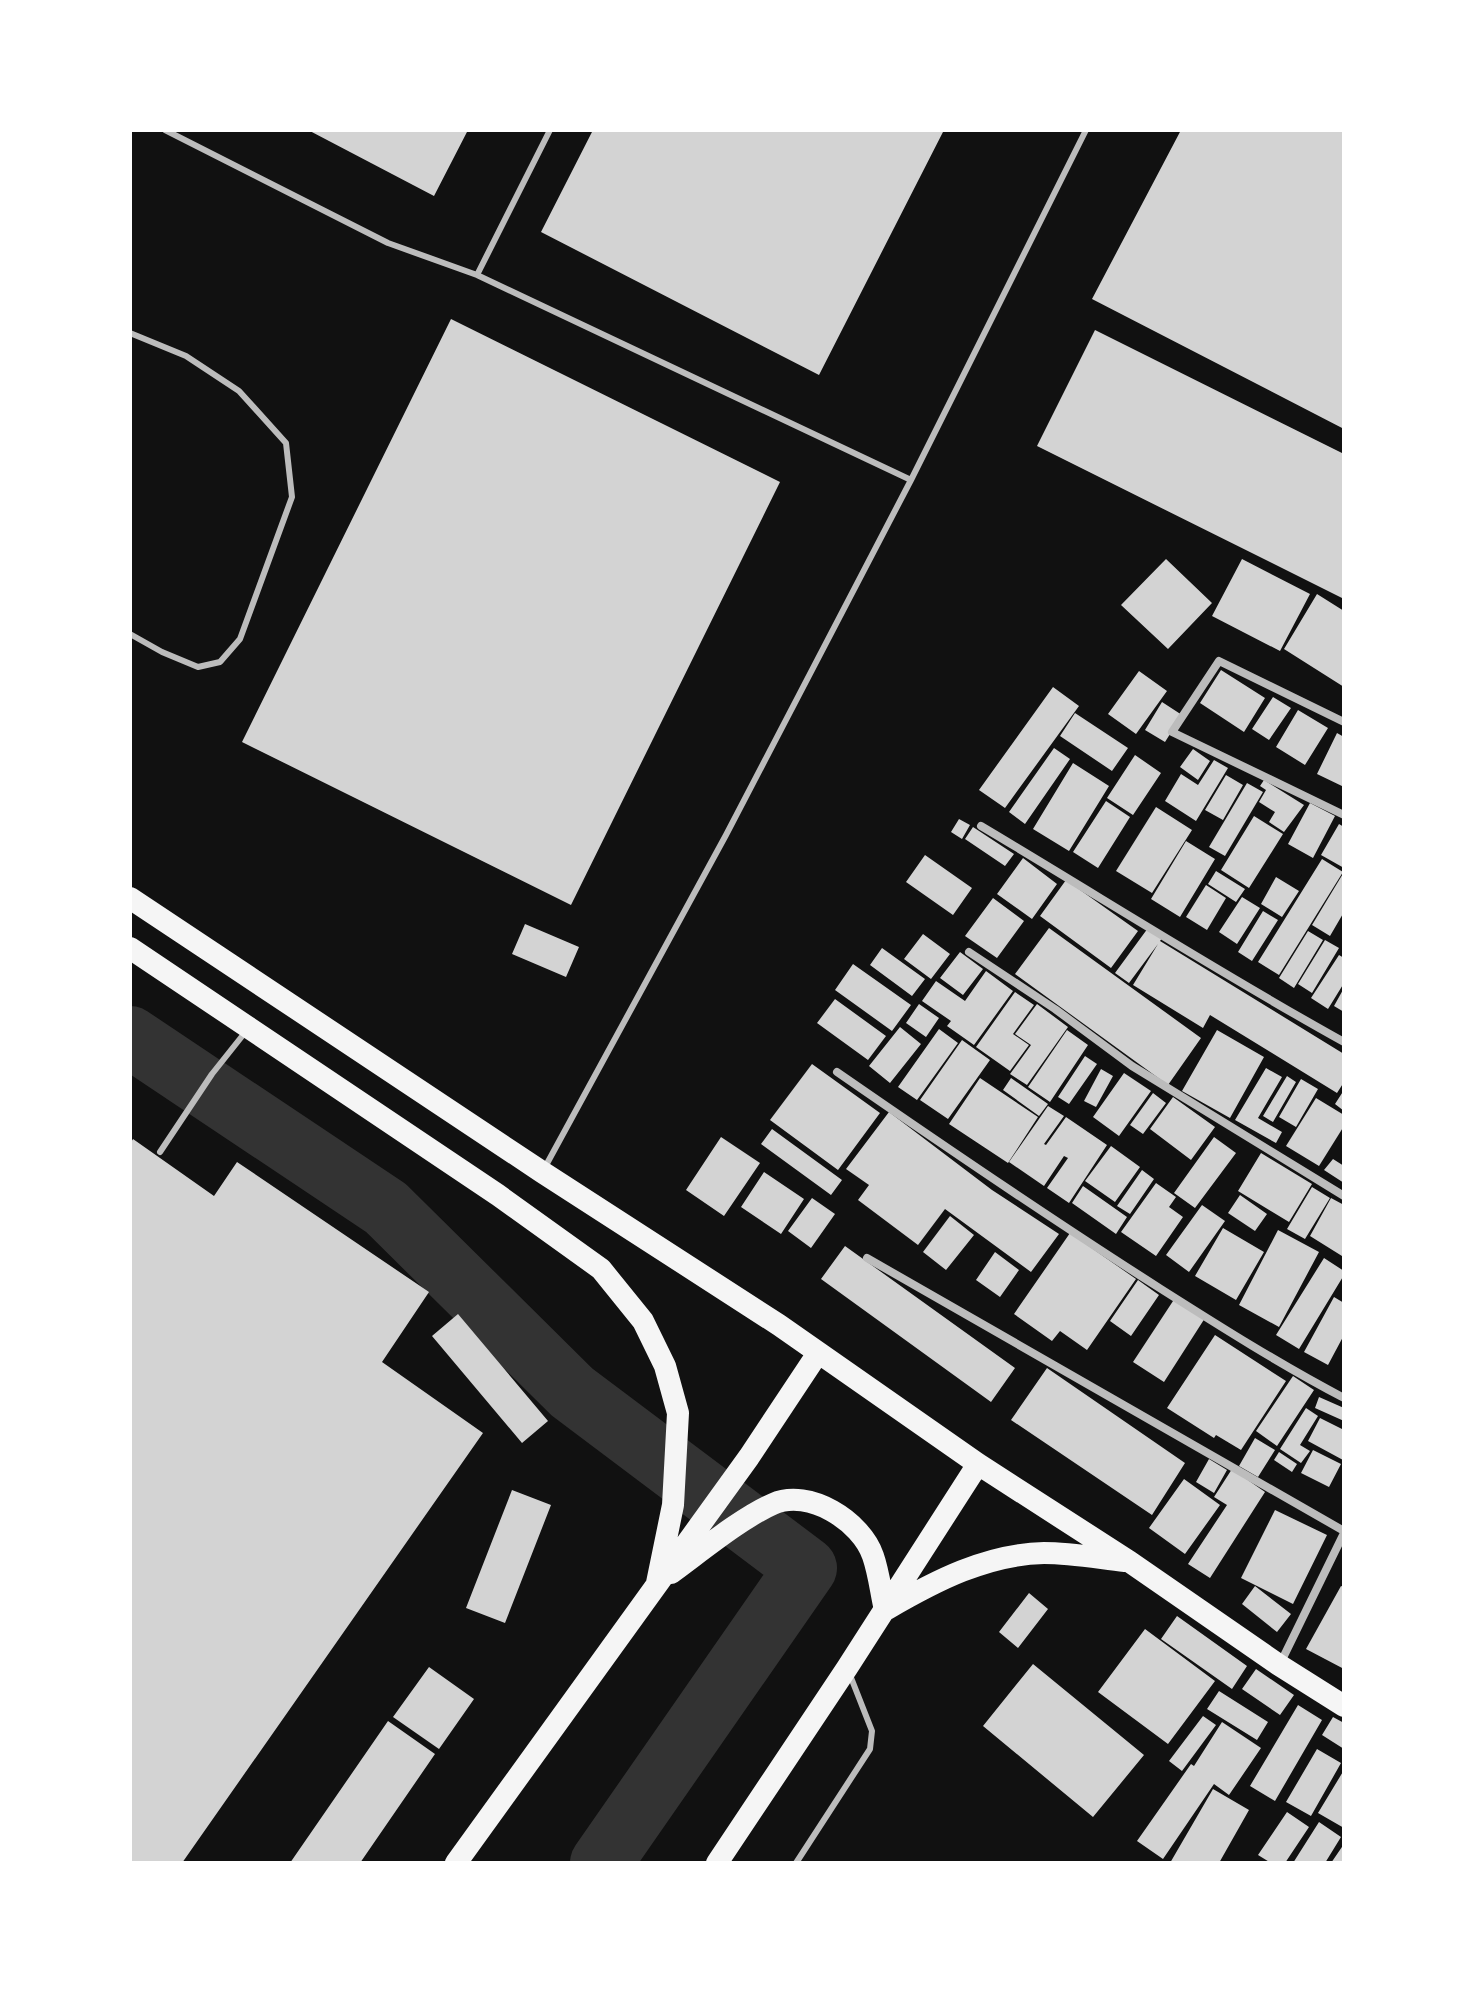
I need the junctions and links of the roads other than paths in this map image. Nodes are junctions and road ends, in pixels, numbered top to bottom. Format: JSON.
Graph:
{"nodes":[{"id":1,"x":165,"y":130,"type":"edge"},
{"id":2,"x":550,"y":130,"type":"edge"},
{"id":3,"x":1086,"y":130,"type":"edge"},
{"id":4,"x":477,"y":275,"type":"junction"},
{"id":5,"x":130,"y":333,"type":"edge"},
{"id":6,"x":911,"y":480,"type":"junction"},
{"id":7,"x":130,"y":634,"type":"edge"},
{"id":8,"x":1344,"y":722,"type":"edge"},
{"id":9,"x":1344,"y":815,"type":"edge"},
{"id":10,"x":981,"y":826,"type":"dead end"},
{"id":11,"x":130,"y":898,"type":"edge"},
{"id":12,"x":130,"y":948,"type":"edge"},
{"id":13,"x":969,"y":952,"type":"dead end"},
{"id":14,"x":249,"y":1027,"type":"junction"},
{"id":15,"x":1344,"y":1042,"type":"edge"},
{"id":16,"x":837,"y":1072,"type":"dead end"},
{"id":17,"x":160,"y":1152,"type":"dead end"},
{"id":18,"x":542,"y":1172,"type":"junction"},
{"id":19,"x":1344,"y":1196,"type":"edge"},
{"id":20,"x":867,"y":1258,"type":"dead end"},
{"id":21,"x":818,"y":1353,"type":"junction"},
{"id":22,"x":1344,"y":1398,"type":"edge"},
{"id":23,"x":978,"y":1464,"type":"junction"},
{"id":24,"x":1344,"y":1532,"type":"edge"},
{"id":25,"x":1341,"y":1552,"type":"edge"},
{"id":26,"x":1130,"y":1562,"type":"junction"},
{"id":27,"x":657,"y":1583,"type":"junction"},
{"id":28,"x":885,"y":1610,"type":"junction"},
{"id":29,"x":1279,"y":1665,"type":"junction"},
{"id":30,"x":847,"y":1668,"type":"junction"},
{"id":31,"x":1344,"y":1706,"type":"edge"},
{"id":32,"x":456,"y":1863,"type":"edge"},
{"id":33,"x":717,"y":1863,"type":"edge"},
{"id":34,"x":796,"y":1863,"type":"edge"}],
"edges":[{"from":1,"to":4,"type":"lane"},
{"from":2,"to":4,"type":"lane"},
{"from":3,"to":6,"type":"lane"},
{"from":4,"to":6,"type":"lane"},
{"from":5,"to":7,"type":"lane"},
{"from":6,"to":18,"type":"lane"},
{"from":8,"to":9,"type":"street"},
{"from":10,"to":15,"type":"street"},
{"from":11,"to":18,"type":"highway"},
{"from":12,"to":14,"type":"highway"},
{"from":13,"to":19,"type":"street"},
{"from":14,"to":17,"type":"lane"},
{"from":14,"to":27,"type":"highway"},
{"from":16,"to":22,"type":"street"},
{"from":18,"to":21,"type":"highway"},
{"from":20,"to":24,"type":"street"},
{"from":21,"to":23,"type":"highway"},
{"from":21,"to":27,"type":"highway"},
{"from":23,"to":26,"type":"highway"},
{"from":23,"to":28,"type":"highway"},
{"from":24,"to":25,"type":"street"},
{"from":25,"to":29,"type":"street"},
{"from":26,"to":28,"type":"highway"},
{"from":26,"to":29,"type":"highway"},
{"from":27,"to":28,"type":"highway"},
{"from":27,"to":32,"type":"highway"},
{"from":28,"to":30,"type":"highway"},
{"from":29,"to":31,"type":"highway"},
{"from":30,"to":33,"type":"highway"},
{"from":30,"to":34,"type":"lane"}]}
